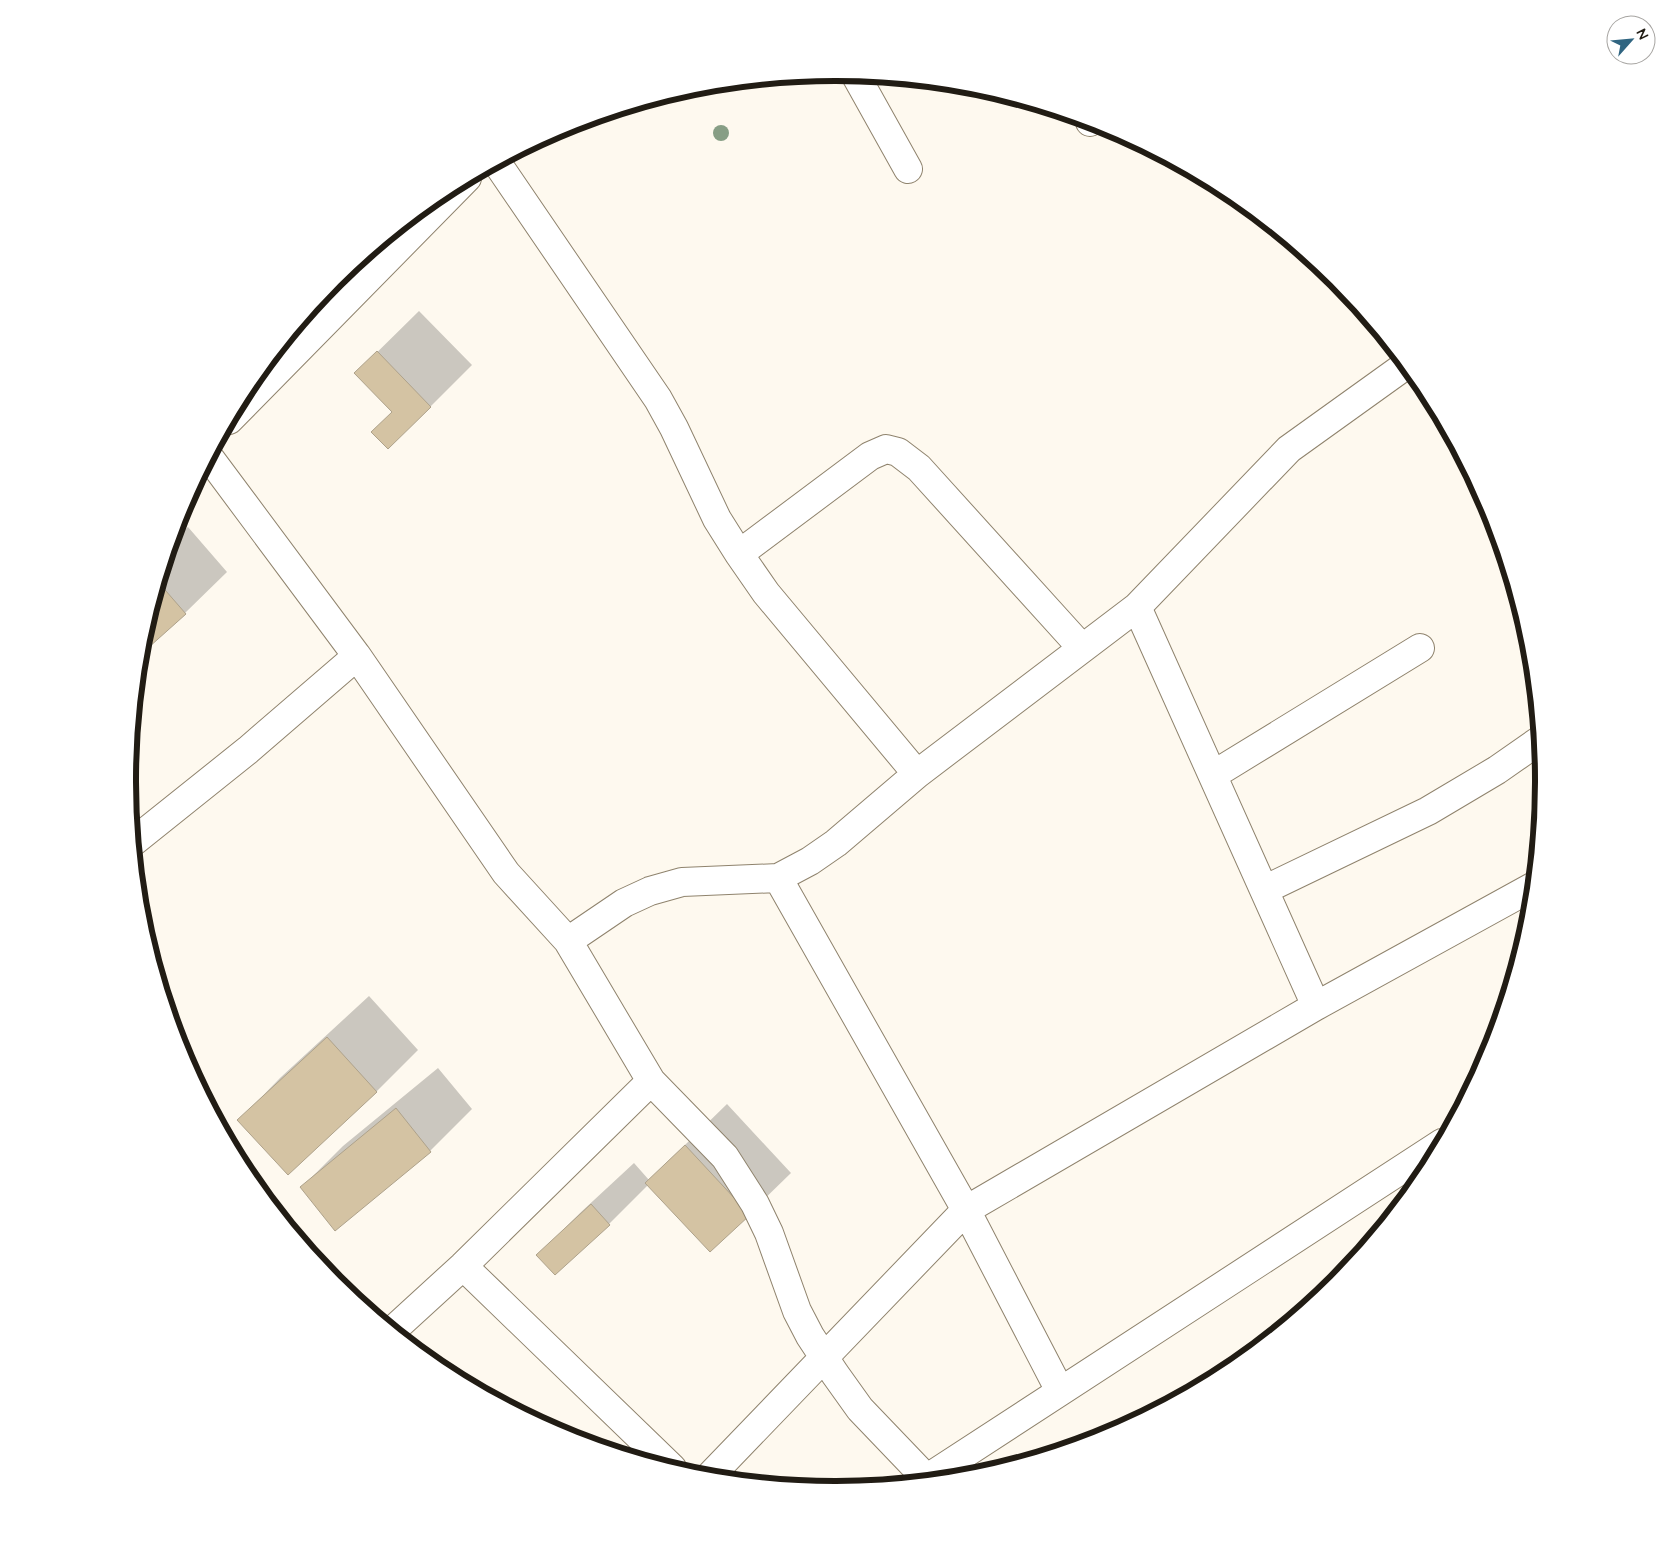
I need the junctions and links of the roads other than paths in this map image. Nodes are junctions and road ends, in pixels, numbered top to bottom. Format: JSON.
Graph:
{"nodes":[{"id":1,"x":859,"y":82,"type":"edge"},
{"id":2,"x":500,"y":167,"type":"edge"},
{"id":3,"x":908,"y":169,"type":"dead end"},
{"id":4,"x":445,"y":201,"type":"edge"},
{"id":5,"x":1401,"y":369,"type":"edge"},
{"id":6,"x":249,"y":399,"type":"edge"},
{"id":7,"x":213,"y":462,"type":"edge"},
{"id":8,"x":739,"y":554,"type":"junction"},
{"id":9,"x":1137,"y":607,"type":"junction"},
{"id":10,"x":1082,"y":648,"type":"junction"},
{"id":11,"x":1420,"y":648,"type":"dead end"},
{"id":12,"x":357,"y":656,"type":"junction"},
{"id":13,"x":1534,"y":744,"type":"edge"},
{"id":14,"x":917,"y":774,"type":"junction"},
{"id":15,"x":1213,"y":775,"type":"junction"},
{"id":16,"x":138,"y":838,"type":"edge"},
{"id":17,"x":778,"y":878,"type":"junction"},
{"id":18,"x":1264,"y":890,"type":"junction"},
{"id":19,"x":1526,"y":890,"type":"edge"},
{"id":20,"x":568,"y":940,"type":"junction"},
{"id":21,"x":1316,"y":1006,"type":"junction"},
{"id":22,"x":651,"y":1081,"type":"junction"},
{"id":23,"x":1429,"y":1152,"type":"edge"},
{"id":24,"x":966,"y":1210,"type":"junction"},
{"id":25,"x":463,"y":1266,"type":"junction"},
{"id":26,"x":397,"y":1326,"type":"edge"},
{"id":27,"x":824,"y":1358,"type":"junction"},
{"id":28,"x":1060,"y":1392,"type":"junction"},
{"id":29,"x":663,"y":1459,"type":"edge"},
{"id":30,"x":716,"y":1470,"type":"edge"},
{"id":31,"x":937,"y":1473,"type":"edge"},
{"id":32,"x":923,"y":1475,"type":"edge"}],
"edges":[{"from":1,"to":3,"type":"street"},
{"from":2,"to":8,"type":"street"},
{"from":4,"to":6,"type":"street"},
{"from":5,"to":9,"type":"street"},
{"from":7,"to":12,"type":"street"},
{"from":8,"to":10,"type":"street"},
{"from":8,"to":14,"type":"street"},
{"from":9,"to":10,"type":"street"},
{"from":9,"to":15,"type":"street"},
{"from":10,"to":14,"type":"street"},
{"from":11,"to":15,"type":"street"},
{"from":12,"to":16,"type":"street"},
{"from":12,"to":20,"type":"street"},
{"from":13,"to":18,"type":"street"},
{"from":14,"to":17,"type":"street"},
{"from":15,"to":18,"type":"street"},
{"from":17,"to":20,"type":"street"},
{"from":17,"to":24,"type":"street"},
{"from":18,"to":21,"type":"street"},
{"from":19,"to":21,"type":"street"},
{"from":20,"to":22,"type":"street"},
{"from":21,"to":24,"type":"street"},
{"from":22,"to":25,"type":"street"},
{"from":22,"to":27,"type":"street"},
{"from":23,"to":28,"type":"street"},
{"from":24,"to":27,"type":"street"},
{"from":24,"to":28,"type":"street"},
{"from":25,"to":26,"type":"street"},
{"from":25,"to":29,"type":"street"},
{"from":27,"to":30,"type":"street"},
{"from":27,"to":32,"type":"street"},
{"from":28,"to":31,"type":"street"}]}
